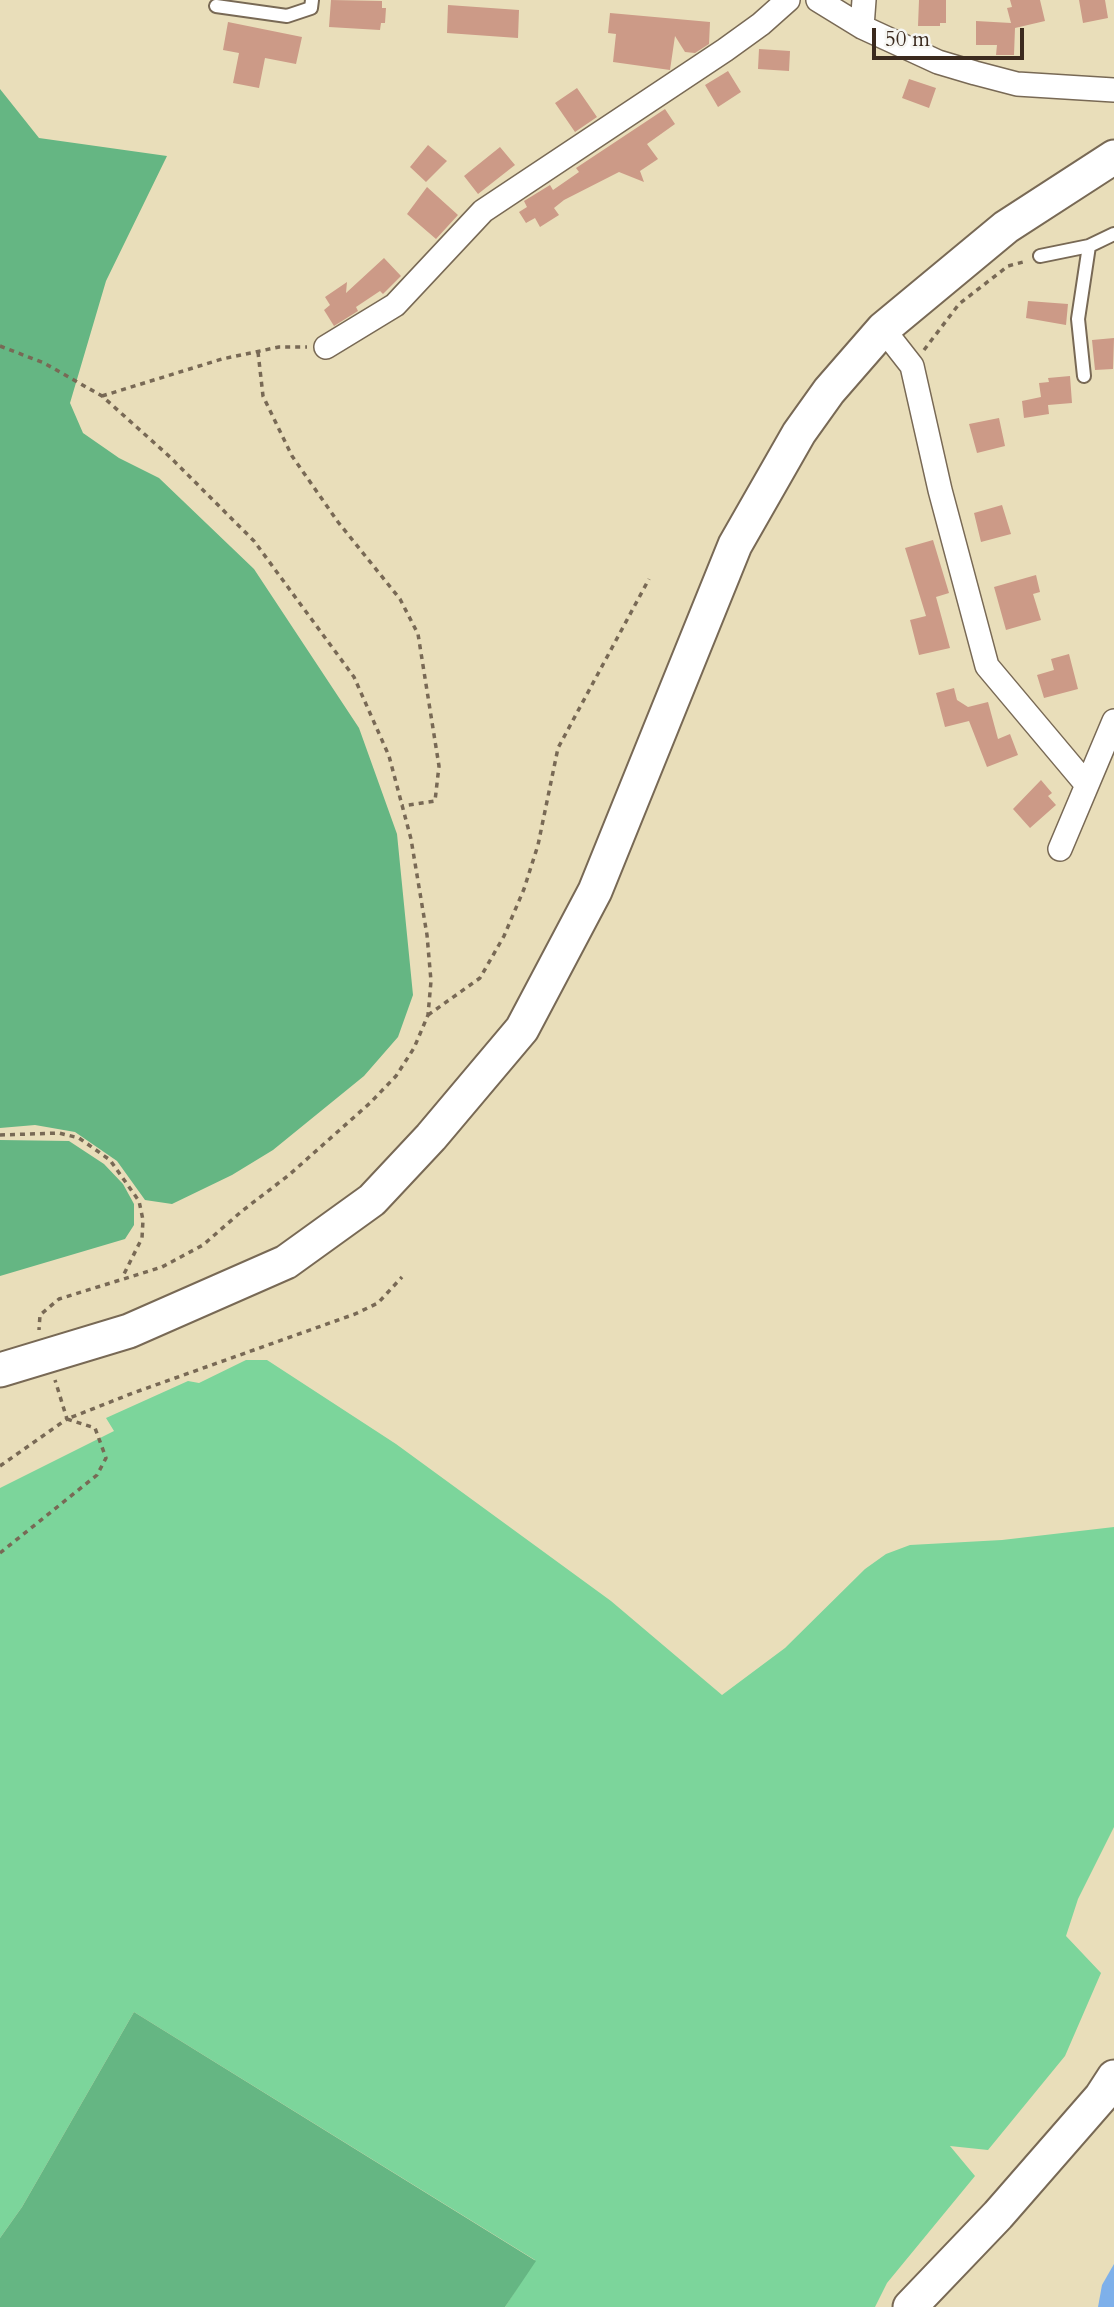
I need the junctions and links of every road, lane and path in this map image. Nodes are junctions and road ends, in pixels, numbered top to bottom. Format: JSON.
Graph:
{"nodes":[{"id":1,"x":312,"y":0,"type":"edge"},
{"id":2,"x":788,"y":0,"type":"edge"},
{"id":3,"x":818,"y":0,"type":"edge"},
{"id":4,"x":864,"y":0,"type":"edge"},
{"id":5,"x":216,"y":6,"type":"dead end"},
{"id":6,"x":862,"y":27,"type":"junction"},
{"id":7,"x":1114,"y":90,"type":"edge"},
{"id":8,"x":1114,"y":157,"type":"edge"},
{"id":9,"x":1114,"y":234,"type":"edge"},
{"id":10,"x":1089,"y":246,"type":"junction"},
{"id":11,"x":1040,"y":256,"type":"joint"},
{"id":12,"x":883,"y":329,"type":"junction"},
{"id":13,"x":0,"y":346,"type":"edge"},
{"id":14,"x":326,"y":347,"type":"joint"},
{"id":15,"x":258,"y":352,"type":"junction"},
{"id":16,"x":912,"y":366,"type":"junction"},
{"id":17,"x":1084,"y":376,"type":"dead end"},
{"id":18,"x":102,"y":396,"type":"junction"},
{"id":19,"x":649,"y":579,"type":"dead end"},
{"id":20,"x":1114,"y":721,"type":"edge"},
{"id":21,"x":1087,"y":785,"type":"junction"},
{"id":22,"x":402,"y":806,"type":"junction"},
{"id":23,"x":1059,"y":849,"type":"dead end"},
{"id":24,"x":428,"y":1015,"type":"junction"},
{"id":25,"x":0,"y":1135,"type":"edge"},
{"id":26,"x":402,"y":1277,"type":"dead end"},
{"id":27,"x":121,"y":1278,"type":"junction"},
{"id":28,"x":47,"y":1356,"type":"junction"},
{"id":29,"x":0,"y":1370,"type":"edge"},
{"id":30,"x":67,"y":1419,"type":"junction"},
{"id":31,"x":0,"y":1466,"type":"edge"},
{"id":32,"x":0,"y":1553,"type":"edge"},
{"id":33,"x":1114,"y":2077,"type":"edge"},
{"id":34,"x":910,"y":2307,"type":"edge"}],
"edges":[{"from":1,"to":5,"type":"lane"},
{"from":2,"to":14,"type":"street"},
{"from":3,"to":6,"type":"street"},
{"from":4,"to":6,"type":"street"},
{"from":6,"to":7,"type":"street"},
{"from":8,"to":12,"type":"street"},
{"from":9,"to":10,"type":"lane"},
{"from":10,"to":11,"type":"lane"},
{"from":10,"to":17,"type":"lane"},
{"from":11,"to":16,"type":"path"},
{"from":12,"to":16,"type":"street"},
{"from":12,"to":28,"type":"street"},
{"from":13,"to":18,"type":"path"},
{"from":14,"to":15,"type":"path"},
{"from":15,"to":18,"type":"path"},
{"from":15,"to":22,"type":"path"},
{"from":16,"to":21,"type":"street"},
{"from":18,"to":22,"type":"path"},
{"from":19,"to":24,"type":"path"},
{"from":20,"to":21,"type":"street"},
{"from":21,"to":23,"type":"street"},
{"from":22,"to":24,"type":"path"},
{"from":24,"to":27,"type":"path"},
{"from":25,"to":27,"type":"path"},
{"from":26,"to":30,"type":"path"},
{"from":27,"to":28,"type":"path"},
{"from":28,"to":29,"type":"street"},
{"from":28,"to":30,"type":"path"},
{"from":30,"to":31,"type":"path"},
{"from":30,"to":32,"type":"path"},
{"from":33,"to":34,"type":"street"}]}
